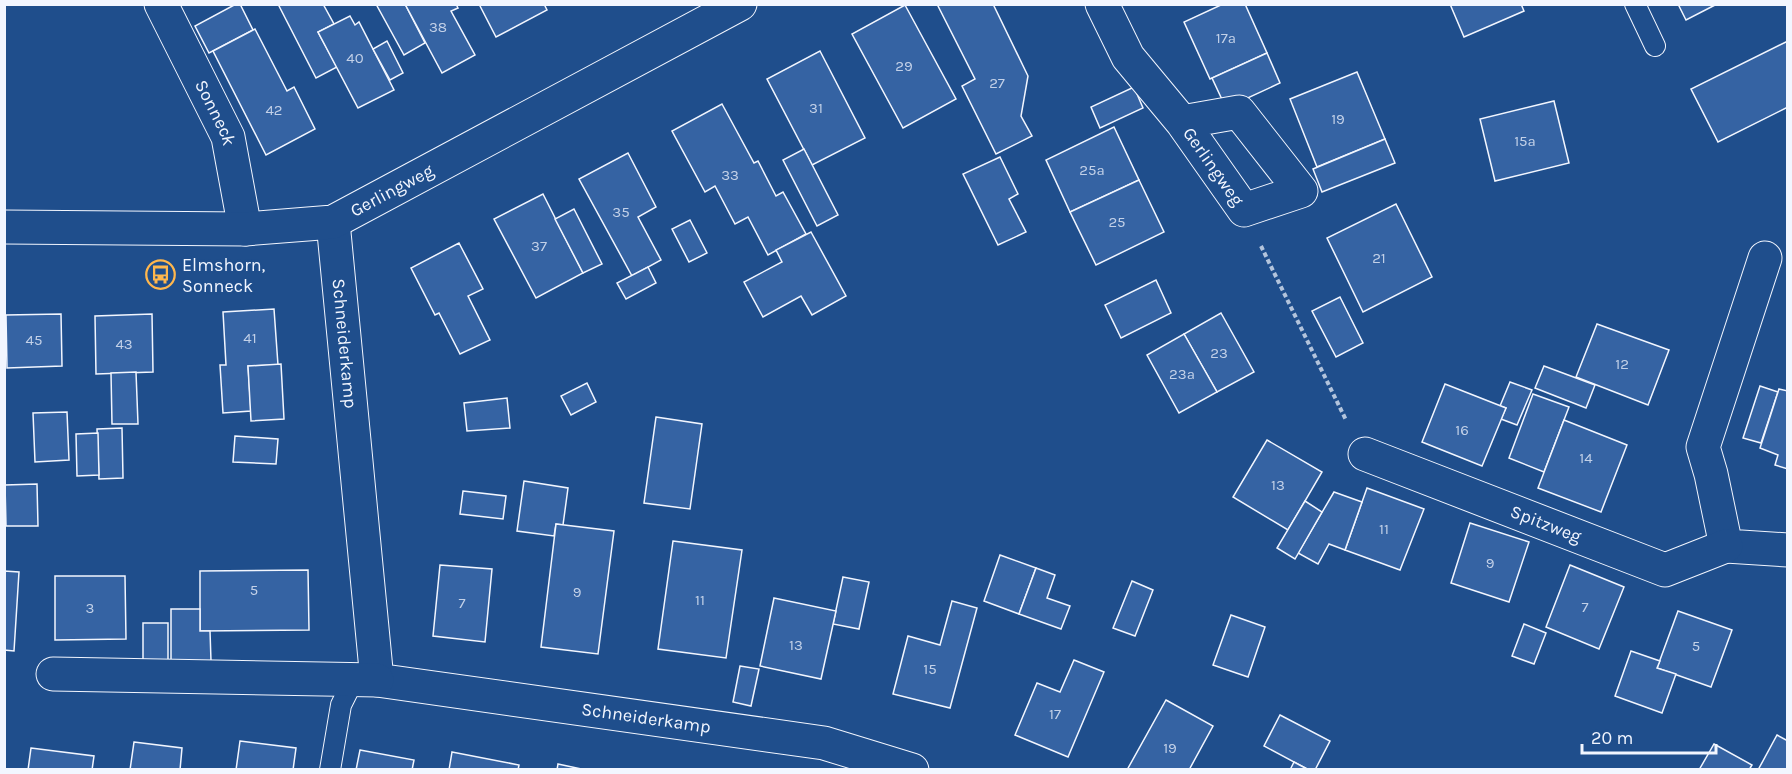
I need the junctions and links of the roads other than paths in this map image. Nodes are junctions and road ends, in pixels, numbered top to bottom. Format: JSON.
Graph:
{"nodes":[{"id":1,"x":161,"y":4,"type":"edge"},
{"id":2,"x":740,"y":4,"type":"edge"},
{"id":3,"x":1102,"y":4,"type":"edge"},
{"id":4,"x":1635,"y":4,"type":"edge"},
{"id":5,"x":1655,"y":46,"type":"dead end"},
{"id":6,"x":1182,"y":122,"type":"junction"},
{"id":7,"x":333,"y":222,"type":"junction"},
{"id":8,"x":4,"y":227,"type":"edge"},
{"id":9,"x":245,"y":229,"type":"junction"},
{"id":10,"x":1765,"y":258,"type":"dead end"},
{"id":11,"x":1365,"y":453,"type":"road end"},
{"id":12,"x":1726,"y":546,"type":"junction"},
{"id":13,"x":1788,"y":550,"type":"edge"},
{"id":14,"x":52,"y":674,"type":"dead end"},
{"id":15,"x":365,"y":679,"type":"junction"},
{"id":16,"x":330,"y":770,"type":"edge"},
{"id":17,"x":912,"y":770,"type":"edge"}],
"edges":[{"from":1,"to":9,"type":"street","name":"Sonneck"},
{"from":2,"to":7,"type":"street","name":"Gerlingweg"},
{"from":3,"to":6,"type":"street","name":"Gerlingweg"},
{"from":4,"to":5,"type":"lane"},
{"from":6,"to":6,"type":"street","name":"Gerlingweg"},
{"from":7,"to":9,"type":"street","name":"Gerlingweg"},
{"from":7,"to":15,"type":"street","name":"Schneiderkamp"},
{"from":8,"to":9,"type":"street","name":"Gerlingweg"},
{"from":10,"to":12,"type":"street"},
{"from":11,"to":12,"type":"street","name":"Spitzweg"},
{"from":12,"to":13,"type":"street","name":"Spitzweg"},
{"from":14,"to":15,"type":"street","name":"Schneiderkamp"},
{"from":15,"to":16,"type":"lane"},
{"from":15,"to":17,"type":"street","name":"Schneiderkamp"}]}
